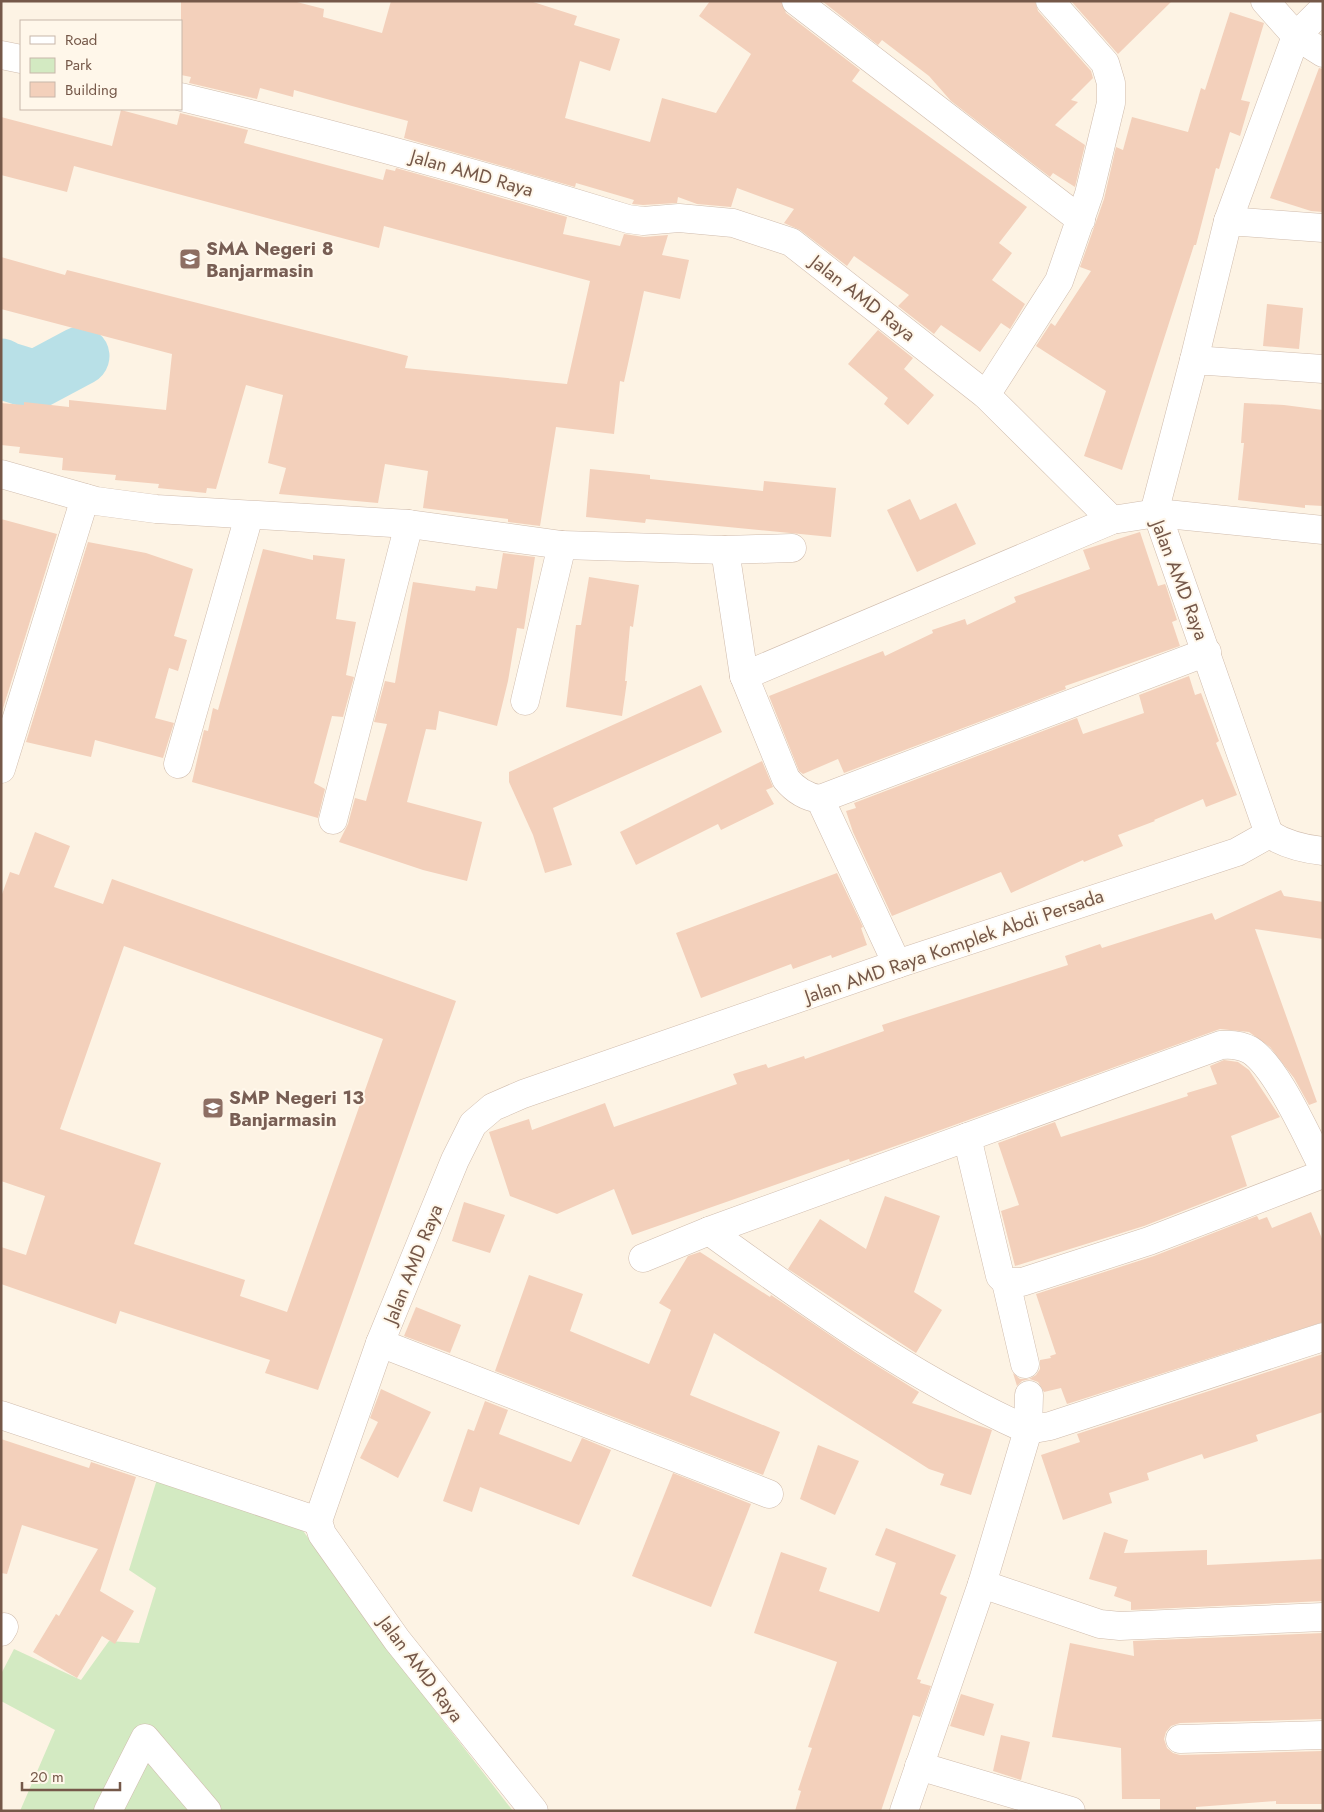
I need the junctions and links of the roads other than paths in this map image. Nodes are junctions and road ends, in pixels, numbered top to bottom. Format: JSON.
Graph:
{"nodes":[{"id":1,"x":796,"y":1,"type":"edge"},
{"id":2,"x":1050,"y":1,"type":"edge"},
{"id":3,"x":1265,"y":1,"type":"edge"},
{"id":4,"x":1323,"y":9,"type":"edge"},
{"id":5,"x":1296,"y":36,"type":"junction"},
{"id":6,"x":1323,"y":53,"type":"edge"},
{"id":7,"x":1,"y":55,"type":"edge"},
{"id":8,"x":20,"y":60,"type":"edge"},
{"id":9,"x":182,"y":97,"type":"edge"},
{"id":10,"x":1081,"y":220,"type":"junction"},
{"id":11,"x":1228,"y":221,"type":"junction"},
{"id":12,"x":1323,"y":228,"type":"edge"},
{"id":13,"x":1194,"y":360,"type":"junction"},
{"id":14,"x":1323,"y":369,"type":"edge"},
{"id":15,"x":986,"y":395,"type":"junction"},
{"id":16,"x":1,"y":474,"type":"edge"},
{"id":17,"x":85,"y":498,"type":"junction"},
{"id":18,"x":1156,"y":513,"type":"junction"},
{"id":19,"x":249,"y":516,"type":"junction"},
{"id":20,"x":1112,"y":520,"type":"junction"},
{"id":21,"x":409,"y":524,"type":"junction"},
{"id":22,"x":1323,"y":530,"type":"edge"},
{"id":23,"x":562,"y":544,"type":"junction"},
{"id":24,"x":792,"y":548,"type":"dead end"},
{"id":25,"x":725,"y":550,"type":"junction"},
{"id":26,"x":1208,"y":652,"type":"junction"},
{"id":27,"x":744,"y":676,"type":"junction"},
{"id":28,"x":525,"y":701,"type":"dead end"},
{"id":29,"x":178,"y":764,"type":"dead end"},
{"id":30,"x":1,"y":769,"type":"edge"},
{"id":31,"x":820,"y":799,"type":"junction"},
{"id":32,"x":333,"y":820,"type":"dead end"},
{"id":33,"x":1269,"y":834,"type":"junction"},
{"id":34,"x":1323,"y":851,"type":"edge"},
{"id":35,"x":897,"y":964,"type":"junction"},
{"id":36,"x":583,"y":1074,"type":"joint"},
{"id":37,"x":967,"y":1136,"type":"junction"},
{"id":38,"x":1323,"y":1167,"type":"edge"},
{"id":39,"x":1323,"y":1174,"type":"edge"},
{"id":40,"x":709,"y":1231,"type":"junction"},
{"id":41,"x":644,"y":1258,"type":"dead end"},
{"id":42,"x":1006,"y":1282,"type":"junction"},
{"id":43,"x":1323,"y":1337,"type":"edge"},
{"id":44,"x":380,"y":1343,"type":"junction"},
{"id":45,"x":1025,"y":1364,"type":"dead end"},
{"id":46,"x":1030,"y":1395,"type":"dead end"},
{"id":47,"x":1,"y":1415,"type":"edge"},
{"id":48,"x":1028,"y":1430,"type":"junction"},
{"id":49,"x":769,"y":1494,"type":"dead end"},
{"id":50,"x":318,"y":1521,"type":"junction"},
{"id":51,"x":982,"y":1584,"type":"junction"},
{"id":52,"x":1323,"y":1617,"type":"edge"},
{"id":53,"x":1323,"y":1734,"type":"edge"},
{"id":54,"x":1180,"y":1739,"type":"dead end"},
{"id":55,"x":918,"y":1766,"type":"junction"},
{"id":56,"x":108,"y":1811,"type":"edge"},
{"id":57,"x":207,"y":1811,"type":"edge"},
{"id":58,"x":534,"y":1811,"type":"edge"},
{"id":59,"x":904,"y":1811,"type":"edge"},
{"id":60,"x":1071,"y":1811,"type":"edge"}],
"edges":[{"from":1,"to":10,"type":"street"},
{"from":2,"to":10,"type":"street"},
{"from":3,"to":5,"type":"street"},
{"from":4,"to":5,"type":"street"},
{"from":5,"to":6,"type":"street"},
{"from":5,"to":11,"type":"street"},
{"from":7,"to":8,"type":"street"},
{"from":9,"to":15,"type":"street","name":"Jalan AMD Raya"},
{"from":10,"to":15,"type":"street"},
{"from":11,"to":12,"type":"street"},
{"from":11,"to":13,"type":"street"},
{"from":13,"to":14,"type":"street"},
{"from":13,"to":18,"type":"street"},
{"from":15,"to":20,"type":"street","name":"Jalan AMD Raya"},
{"from":16,"to":17,"type":"street"},
{"from":17,"to":19,"type":"street"},
{"from":17,"to":30,"type":"street"},
{"from":18,"to":20,"type":"street","name":"Jalan AMD Raya"},
{"from":18,"to":22,"type":"street"},
{"from":18,"to":26,"type":"street","name":"Jalan AMD Raya"},
{"from":19,"to":21,"type":"street"},
{"from":19,"to":29,"type":"street"},
{"from":20,"to":27,"type":"street"},
{"from":21,"to":23,"type":"street"},
{"from":21,"to":32,"type":"street"},
{"from":23,"to":25,"type":"street"},
{"from":23,"to":28,"type":"street"},
{"from":24,"to":25,"type":"street"},
{"from":25,"to":27,"type":"street"},
{"from":26,"to":31,"type":"street"},
{"from":26,"to":33,"type":"street","name":"Jalan AMD Raya"},
{"from":27,"to":31,"type":"street"},
{"from":31,"to":35,"type":"street"},
{"from":33,"to":34,"type":"street"},
{"from":33,"to":35,"type":"street","name":"Jalan AMD Raya Komplek Abdi Persada"},
{"from":35,"to":36,"type":"street","name":"Jalan AMD Raya Komplek Abdi Persada"},
{"from":36,"to":44,"type":"street","name":"Jalan AMD Raya"},
{"from":37,"to":38,"type":"street"},
{"from":37,"to":40,"type":"street"},
{"from":37,"to":42,"type":"street"},
{"from":39,"to":42,"type":"street"},
{"from":40,"to":41,"type":"street"},
{"from":40,"to":48,"type":"street"},
{"from":42,"to":45,"type":"street"},
{"from":43,"to":48,"type":"street"},
{"from":44,"to":49,"type":"street"},
{"from":44,"to":50,"type":"street","name":"Jalan AMD Raya"},
{"from":46,"to":48,"type":"street"},
{"from":47,"to":50,"type":"street"},
{"from":48,"to":51,"type":"street"},
{"from":50,"to":58,"type":"street","name":"Jalan AMD Raya"},
{"from":51,"to":52,"type":"street"},
{"from":51,"to":55,"type":"street"},
{"from":53,"to":54,"type":"street"},
{"from":55,"to":59,"type":"street"},
{"from":55,"to":60,"type":"street"},
{"from":56,"to":57,"type":"street"}]}
